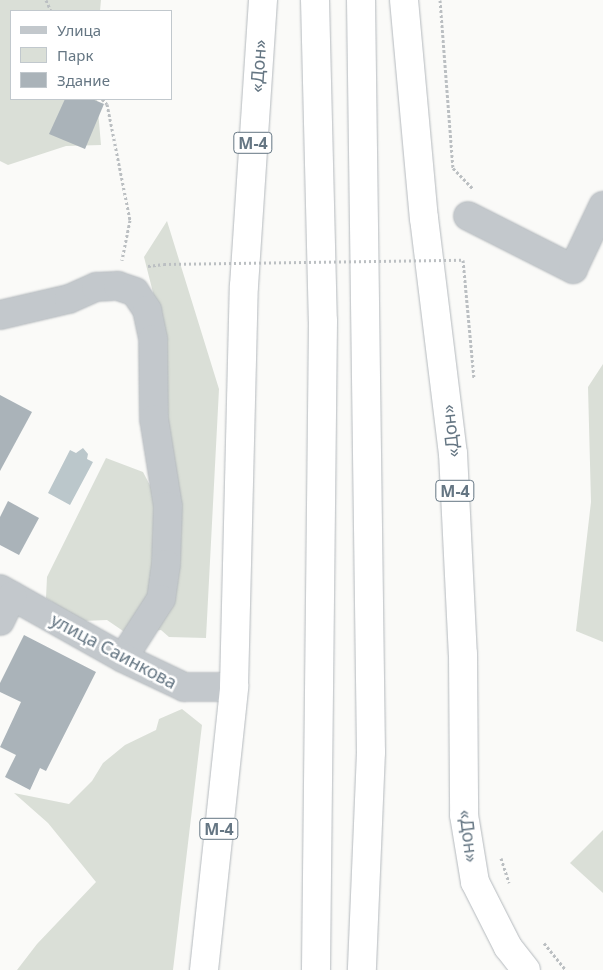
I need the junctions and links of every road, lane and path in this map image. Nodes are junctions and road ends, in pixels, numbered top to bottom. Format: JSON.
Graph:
{"nodes":[{"id":1,"x":263,"y":0,"type":"edge"},
{"id":2,"x":315,"y":0,"type":"edge"},
{"id":3,"x":361,"y":0,"type":"edge"},
{"id":4,"x":404,"y":0,"type":"edge"},
{"id":5,"x":440,"y":0,"type":"edge"},
{"id":6,"x":103,"y":100,"type":"edge"},
{"id":7,"x":473,"y":205,"type":"joint"},
{"id":8,"x":602,"y":209,"type":"edge"},
{"id":9,"x":146,"y":266,"type":"dead end"},
{"id":10,"x":118,"y":286,"type":"junction"},
{"id":11,"x":0,"y":314,"type":"edge"},
{"id":12,"x":475,"y":382,"type":"dead end"},
{"id":13,"x":6,"y":593,"type":"edge"},
{"id":14,"x":0,"y":621,"type":"edge"},
{"id":15,"x":123,"y":658,"type":"junction"},
{"id":16,"x":234,"y":687,"type":"junction"},
{"id":17,"x":500,"y":852,"type":"dead end"},
{"id":18,"x":511,"y":887,"type":"dead end"},
{"id":19,"x":542,"y":942,"type":"dead end"},
{"id":20,"x":362,"y":963,"type":"edge"},
{"id":21,"x":204,"y":970,"type":"edge"},
{"id":22,"x":316,"y":970,"type":"edge"},
{"id":23,"x":526,"y":970,"type":"edge"},
{"id":24,"x":566,"y":970,"type":"edge"}],
"edges":[{"from":1,"to":16,"type":"highway","name":"«Дон»","number":"М-4"},
{"from":2,"to":22,"type":"highway"},
{"from":3,"to":20,"type":"highway"},
{"from":4,"to":23,"type":"highway","name":"«Дон»","number":"М-4"},
{"from":5,"to":7,"type":"path"},
{"from":6,"to":10,"type":"path"},
{"from":7,"to":8,"type":"street"},
{"from":9,"to":12,"type":"path","bridge":true},
{"from":10,"to":11,"type":"street"},
{"from":10,"to":15,"type":"street"},
{"from":13,"to":14,"type":"street"},
{"from":13,"to":15,"type":"street","name":"улица Саинкова"},
{"from":15,"to":16,"type":"street","name":"улица Саинкова"},
{"from":16,"to":21,"type":"highway","name":"«Дон»","number":"М-4"},
{"from":17,"to":18,"type":"path"},
{"from":19,"to":24,"type":"path"}]}
